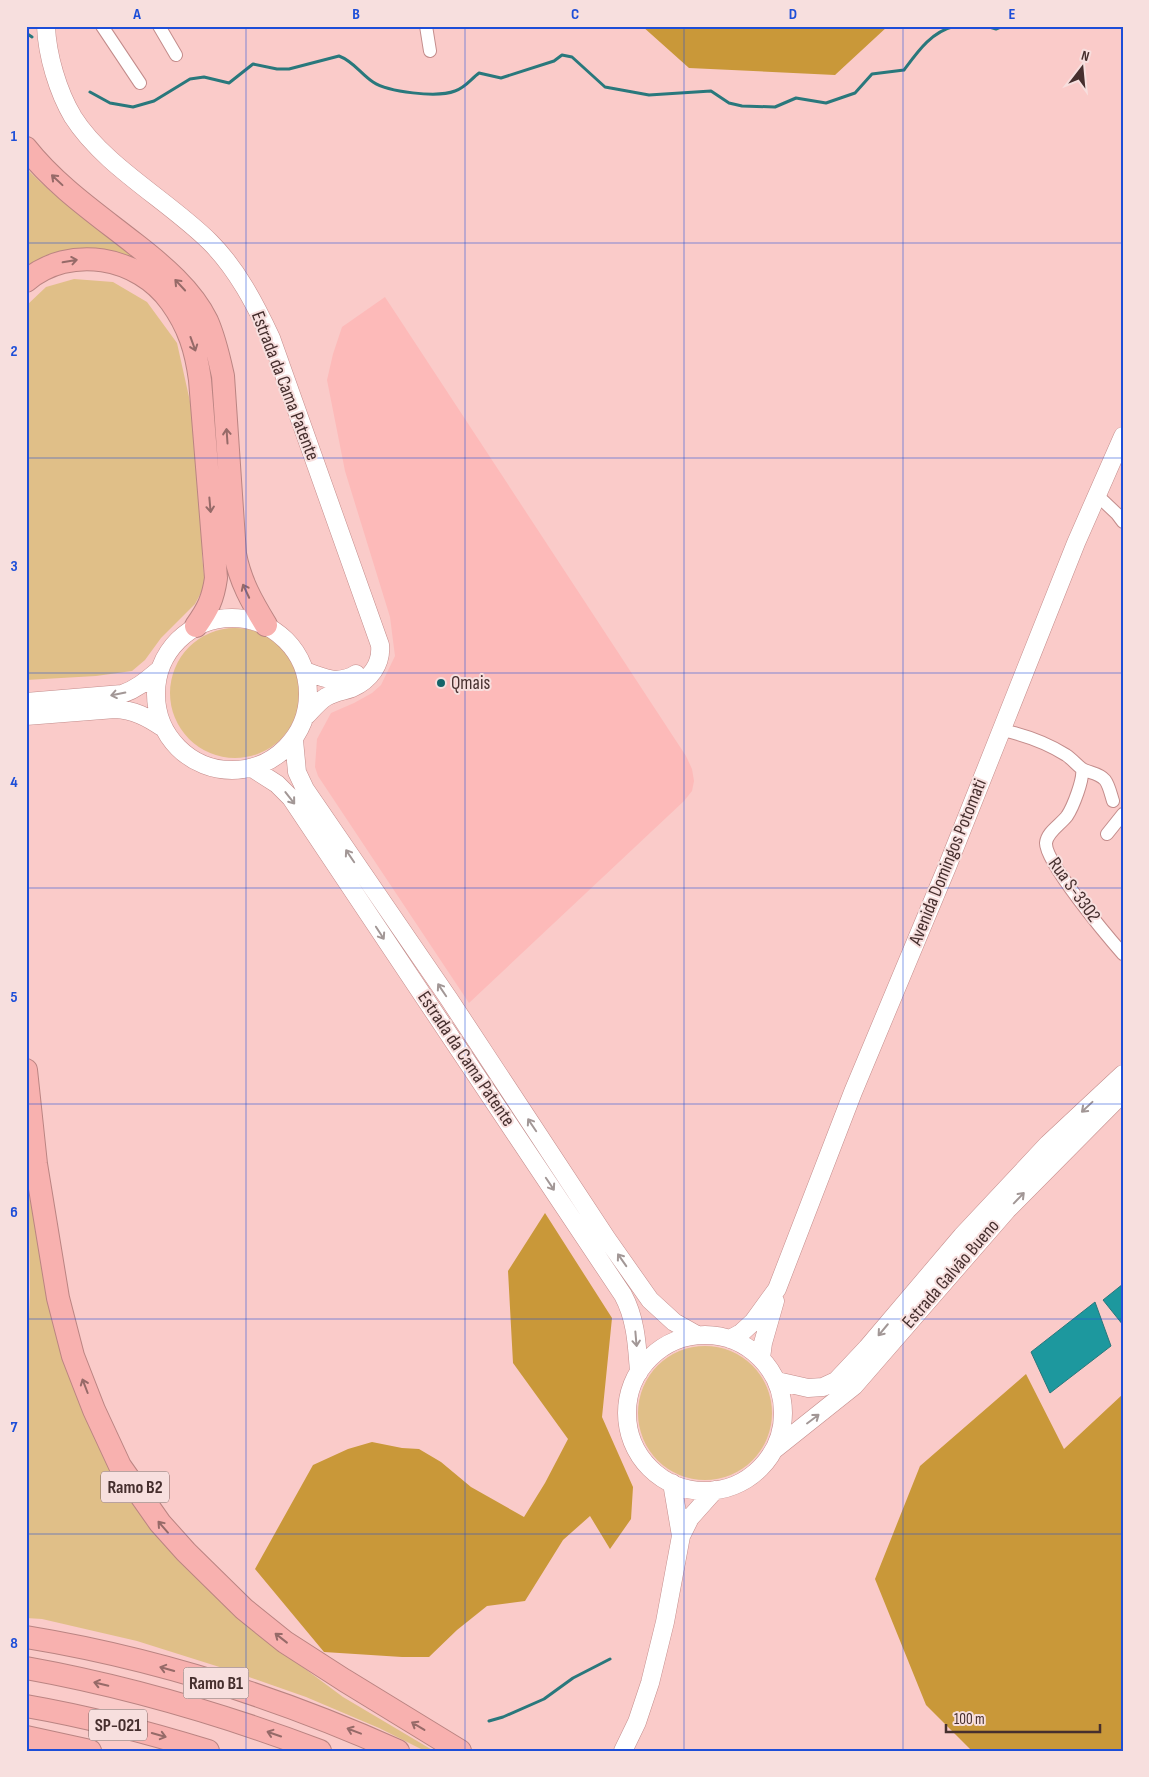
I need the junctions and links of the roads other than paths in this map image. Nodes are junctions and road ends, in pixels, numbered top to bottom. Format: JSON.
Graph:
{"nodes":[{"id":1,"x":46,"y":26,"type":"edge"},
{"id":2,"x":102,"y":26,"type":"edge"},
{"id":3,"x":158,"y":26,"type":"edge"},
{"id":4,"x":426,"y":26,"type":"edge"},
{"id":5,"x":430,"y":51,"type":"dead end"},
{"id":6,"x":176,"y":54,"type":"dead end"},
{"id":7,"x":140,"y":83,"type":"dead end"},
{"id":8,"x":26,"y":148,"type":"edge"},
{"id":9,"x":26,"y":281,"type":"edge"},
{"id":10,"x":1123,"y":436,"type":"edge"},
{"id":11,"x":1097,"y":495,"type":"junction"},
{"id":12,"x":1123,"y":522,"type":"edge"},
{"id":13,"x":266,"y":625,"type":"junction"},
{"id":14,"x":196,"y":626,"type":"junction"},
{"id":15,"x":375,"y":635,"type":"junction"},
{"id":16,"x":159,"y":670,"type":"junction"},
{"id":17,"x":305,"y":670,"type":"junction"},
{"id":18,"x":30,"y":709,"type":"edge"},
{"id":19,"x":306,"y":716,"type":"junction"},
{"id":20,"x":162,"y":727,"type":"junction"},
{"id":21,"x":1002,"y":730,"type":"junction"},
{"id":22,"x":294,"y":740,"type":"junction"},
{"id":23,"x":252,"y":768,"type":"junction"},
{"id":24,"x":1082,"y":769,"type":"junction"},
{"id":25,"x":1113,"y":801,"type":"dead end"},
{"id":26,"x":1123,"y":814,"type":"edge"},
{"id":27,"x":1107,"y":834,"type":"dead end"},
{"id":28,"x":1123,"y":954,"type":"edge"},
{"id":29,"x":26,"y":1070,"type":"edge"},
{"id":30,"x":1123,"y":1074,"type":"edge"},
{"id":31,"x":1123,"y":1093,"type":"edge"},
{"id":32,"x":777,"y":1289,"type":"junction"},
{"id":33,"x":697,"y":1335,"type":"junction"},
{"id":34,"x":730,"y":1339,"type":"junction"},
{"id":35,"x":761,"y":1358,"type":"junction"},
{"id":36,"x":639,"y":1372,"type":"junction"},
{"id":37,"x":776,"y":1381,"type":"junction"},
{"id":38,"x":775,"y":1449,"type":"junction"},
{"id":39,"x":672,"y":1483,"type":"junction"},
{"id":40,"x":714,"y":1490,"type":"junction"},
{"id":41,"x":681,"y":1536,"type":"junction"},
{"id":42,"x":26,"y":1637,"type":"edge"},
{"id":43,"x":26,"y":1668,"type":"edge"},
{"id":44,"x":26,"y":1706,"type":"edge"},
{"id":45,"x":26,"y":1737,"type":"edge"},
{"id":46,"x":90,"y":1751,"type":"edge"},
{"id":47,"x":208,"y":1751,"type":"edge"},
{"id":48,"x":320,"y":1751,"type":"edge"},
{"id":49,"x":398,"y":1751,"type":"edge"},
{"id":50,"x":460,"y":1751,"type":"edge"},
{"id":51,"x":623,"y":1751,"type":"edge"}],
"edges":[{"from":1,"to":15,"type":"main road","name":"Estrada da Cama Patente"},
{"from":2,"to":7,"type":"street"},
{"from":3,"to":6,"type":"street"},
{"from":4,"to":5,"type":"street"},
{"from":13,"to":8,"type":"highway","one_way":true},
{"from":9,"to":14,"type":"highway","one_way":true},
{"from":10,"to":11,"type":"main road","name":"Avenida Domingos Potomati"},
{"from":11,"to":12,"type":"street"},
{"from":11,"to":21,"type":"main road","name":"Avenida Domingos Potomati"},
{"from":13,"to":14,"type":"main road"},
{"from":13,"to":17,"type":"main road"},
{"from":14,"to":16,"type":"main road"},
{"from":15,"to":17,"type":"main road"},
{"from":15,"to":19,"type":"main road","name":"Estrada da Cama Patente"},
{"from":16,"to":18,"type":"main road","one_way":true},
{"from":16,"to":20,"type":"main road"},
{"from":17,"to":19,"type":"main road"},
{"from":18,"to":20,"type":"main road"},
{"from":19,"to":22,"type":"main road"},
{"from":20,"to":23,"type":"main road"},
{"from":21,"to":24,"type":"street"},
{"from":21,"to":32,"type":"main road","name":"Avenida Domingos Potomati"},
{"from":22,"to":23,"type":"main road"},
{"from":33,"to":22,"type":"main road","name":"Estrada da Cama Patente","one_way":true},
{"from":23,"to":36,"type":"main road","name":"Estrada da Cama Patente","one_way":true},
{"from":24,"to":25,"type":"street"},
{"from":24,"to":28,"type":"street","name":"Rua S-3302"},
{"from":26,"to":27,"type":"street"},
{"from":50,"to":29,"type":"highway","number":"Ramo B2","one_way":true},
{"from":30,"to":37,"type":"main road","name":"Estrada Galvão Bueno","one_way":true},
{"from":38,"to":31,"type":"main road","name":"Estrada Galvão Bueno","one_way":true},
{"from":32,"to":34,"type":"main road","name":"Avenida Domingos Potomati"},
{"from":32,"to":35,"type":"main road","name":"Avenida Domingos Potomati"},
{"from":33,"to":34,"type":"main road"},
{"from":33,"to":36,"type":"main road"},
{"from":34,"to":35,"type":"main road"},
{"from":35,"to":37,"type":"main road"},
{"from":36,"to":39,"type":"main road"},
{"from":37,"to":38,"type":"main road"},
{"from":38,"to":40,"type":"main road"},
{"from":39,"to":40,"type":"main road"},
{"from":39,"to":41,"type":"main road"},
{"from":40,"to":41,"type":"main road"},
{"from":41,"to":51,"type":"main road"},
{"from":49,"to":42,"type":"highway","number":"Ramo B1","one_way":true},
{"from":48,"to":43,"type":"highway","number":"SP-021","one_way":true},
{"from":44,"to":47,"type":"highway","number":"SP-021","one_way":true},
{"from":45,"to":46,"type":"highway"}]}
